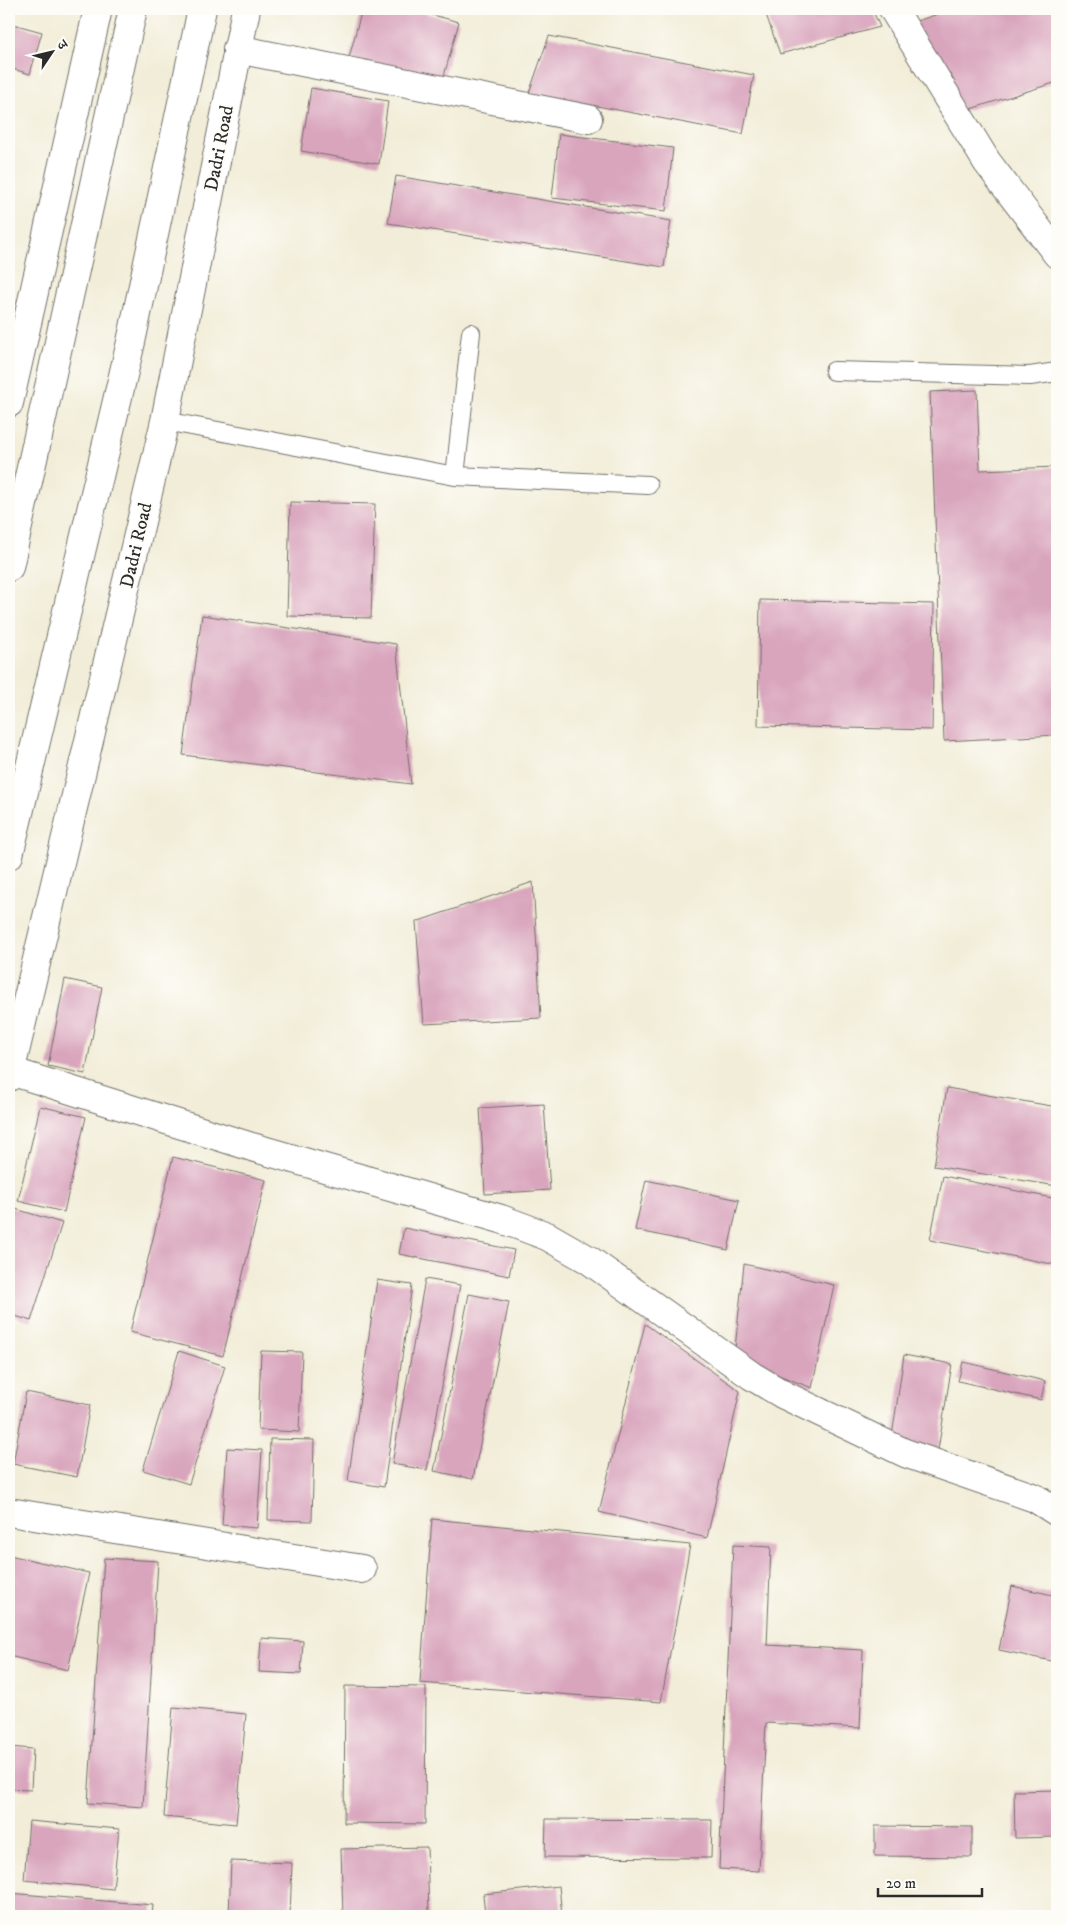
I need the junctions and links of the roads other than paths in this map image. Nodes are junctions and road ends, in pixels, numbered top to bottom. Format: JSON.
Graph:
{"nodes":[{"id":1,"x":98,"y":9,"type":"edge"},
{"id":2,"x":132,"y":9,"type":"edge"},
{"id":3,"x":202,"y":9,"type":"edge"},
{"id":4,"x":246,"y":9,"type":"edge"},
{"id":5,"x":892,"y":9,"type":"edge"},
{"id":6,"x":238,"y":49,"type":"junction"},
{"id":7,"x":588,"y":119,"type":"dead end"},
{"id":8,"x":1057,"y":254,"type":"edge"},
{"id":9,"x":471,"y":333,"type":"dead end"},
{"id":10,"x":14,"y":356,"type":"edge"},
{"id":11,"x":834,"y":371,"type":"dead end"},
{"id":12,"x":1057,"y":372,"type":"edge"},
{"id":13,"x":9,"y":403,"type":"edge"},
{"id":14,"x":165,"y":421,"type":"junction"},
{"id":15,"x":455,"y":476,"type":"junction"},
{"id":16,"x":648,"y":485,"type":"dead end"},
{"id":17,"x":9,"y":567,"type":"edge"},
{"id":18,"x":9,"y":855,"type":"edge"},
{"id":19,"x":10,"y":1074,"type":"edge"},
{"id":20,"x":9,"y":1512,"type":"edge"},
{"id":21,"x":1057,"y":1512,"type":"edge"},
{"id":22,"x":362,"y":1569,"type":"dead end"}],
"edges":[{"from":1,"to":10,"type":"street"},
{"from":2,"to":17,"type":"street"},
{"from":3,"to":18,"type":"street"},
{"from":4,"to":6,"type":"street","name":"Dadri Road"},
{"from":5,"to":8,"type":"street"},
{"from":6,"to":7,"type":"street"},
{"from":6,"to":14,"type":"street","name":"Dadri Road"},
{"from":9,"to":15,"type":"lane"},
{"from":10,"to":13,"type":"street"},
{"from":11,"to":12,"type":"lane"},
{"from":14,"to":15,"type":"lane"},
{"from":14,"to":19,"type":"street","name":"Dadri Road"},
{"from":15,"to":16,"type":"lane"},
{"from":19,"to":21,"type":"street"},
{"from":20,"to":22,"type":"street"}]}
